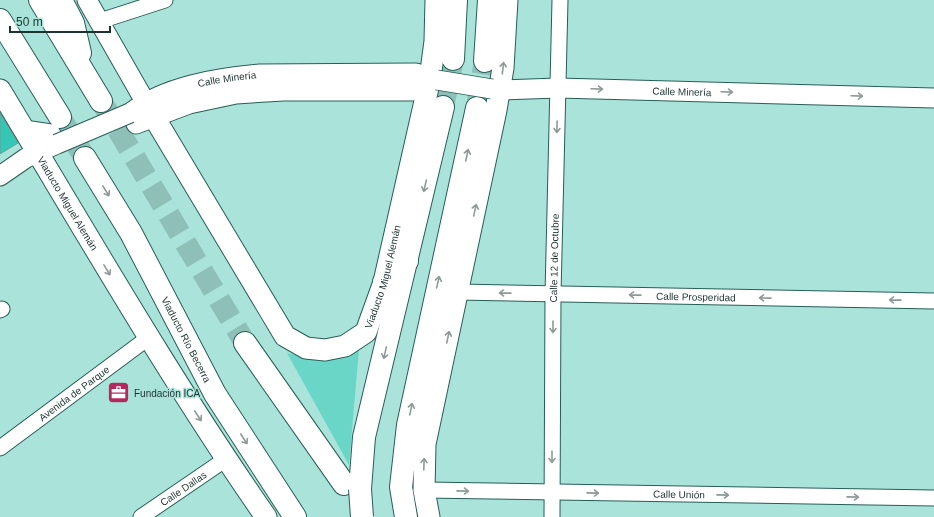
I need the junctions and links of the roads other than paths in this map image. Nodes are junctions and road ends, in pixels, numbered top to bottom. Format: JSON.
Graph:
{"nodes":[{"id":1,"x":40,"y":0,"type":"edge"},
{"id":2,"x":61,"y":0,"type":"edge"},
{"id":3,"x":87,"y":0,"type":"edge"},
{"id":4,"x":165,"y":0,"type":"edge"},
{"id":5,"x":436,"y":0,"type":"edge"},
{"id":6,"x":456,"y":0,"type":"edge"},
{"id":7,"x":489,"y":0,"type":"edge"},
{"id":8,"x":507,"y":0,"type":"edge"},
{"id":9,"x":560,"y":0,"type":"edge"},
{"id":10,"x":0,"y":20,"type":"edge"},
{"id":11,"x":100,"y":21,"type":"junction"},
{"id":12,"x":9,"y":43,"type":"edge"},
{"id":13,"x":453,"y":59,"type":"tunnel mouth"},
{"id":14,"x":485,"y":61,"type":"tunnel mouth"},
{"id":15,"x":86,"y":76,"type":"junction"},
{"id":16,"x":434,"y":80,"type":"junction"},
{"id":17,"x":558,"y":88,"type":"junction"},
{"id":18,"x":0,"y":90,"type":"edge"},
{"id":19,"x":496,"y":90,"type":"junction"},
{"id":20,"x":934,"y":98,"type":"edge"},
{"id":21,"x":101,"y":101,"type":"tunnel mouth"},
{"id":22,"x":443,"y":107,"type":"tunnel mouth"},
{"id":23,"x":477,"y":108,"type":"tunnel mouth"},
{"id":24,"x":138,"y":112,"type":"junction"},
{"id":25,"x":24,"y":130,"type":"junction"},
{"id":26,"x":58,"y":138,"type":"junction"},
{"id":27,"x":40,"y":158,"type":"junction"},
{"id":28,"x":85,"y":158,"type":"tunnel mouth"},
{"id":29,"x":0,"y":176,"type":"edge"},
{"id":30,"x":407,"y":260,"type":"junction"},
{"id":31,"x":382,"y":288,"type":"junction"},
{"id":32,"x":458,"y":292,"type":"junction"},
{"id":33,"x":553,"y":294,"type":"junction"},
{"id":34,"x":934,"y":301,"type":"edge"},
{"id":35,"x":392,"y":323,"type":"junction"},
{"id":36,"x":148,"y":338,"type":"junction"},
{"id":37,"x":245,"y":344,"type":"tunnel mouth"},
{"id":38,"x":0,"y":448,"type":"edge"},
{"id":39,"x":226,"y":459,"type":"junction"},
{"id":40,"x":352,"y":487,"type":"junction"},
{"id":41,"x":424,"y":490,"type":"junction"},
{"id":42,"x":552,"y":492,"type":"junction"},
{"id":43,"x":934,"y":498,"type":"edge"},
{"id":44,"x":140,"y":517,"type":"edge"},
{"id":45,"x":266,"y":517,"type":"edge"},
{"id":46,"x":295,"y":517,"type":"edge"},
{"id":47,"x":362,"y":517,"type":"edge"},
{"id":48,"x":406,"y":517,"type":"edge"},
{"id":49,"x":428,"y":517,"type":"edge"},
{"id":50,"x":552,"y":517,"type":"edge"}],
"edges":[{"from":1,"to":15,"type":"highway"},
{"from":2,"to":15,"type":"highway"},
{"from":3,"to":11,"type":"street"},
{"from":4,"to":11,"type":"street"},
{"from":5,"to":16,"type":"main road","name":"Viaducto Miguel Alemán"},
{"from":6,"to":13,"type":"highway"},
{"from":7,"to":14,"type":"highway"},
{"from":19,"to":8,"type":"main road","one_way":true},
{"from":9,"to":17,"type":"street","name":"Calle 12 de Octubre"},
{"from":10,"to":12,"type":"highway"},
{"from":11,"to":24,"type":"street"},
{"from":12,"to":26,"type":"highway"},
{"from":15,"to":21,"type":"highway"},
{"from":16,"to":19,"type":"street","name":"Calle Minería","bridge":true},
{"from":16,"to":24,"type":"street","name":"Calle Minería"},
{"from":16,"to":31,"type":"main road","name":"Viaducto Miguel Alemán"},
{"from":17,"to":19,"type":"street","name":"Calle Minería"},
{"from":17,"to":20,"type":"street","name":"Calle Minería","one_way":true},
{"from":17,"to":33,"type":"street","name":"Calle 12 de Octubre","one_way":true},
{"from":18,"to":25,"type":"main road"},
{"from":32,"to":19,"type":"main road","one_way":true},
{"from":22,"to":30,"type":"highway","name":"Viaducto Miguel Alemán","one_way":true},
{"from":48,"to":23,"type":"highway","one_way":true},
{"from":24,"to":26,"type":"street","name":"Calle Minería","bridge":true},
{"from":24,"to":31,"type":"main road","name":"Viaducto Miguel Alemán"},
{"from":25,"to":26,"type":"street"},
{"from":25,"to":27,"type":"main road"},
{"from":26,"to":27,"type":"street","name":"Calle Minería"},
{"from":27,"to":29,"type":"street","name":"Calle Minería"},
{"from":27,"to":36,"type":"main road","name":"Viaducto Miguel Alemán","one_way":true},
{"from":28,"to":46,"type":"highway","name":"Viaducto Río Becerra","one_way":true},
{"from":30,"to":31,"type":"highway"},
{"from":30,"to":35,"type":"highway","name":"Viaducto Miguel Alemán"},
{"from":31,"to":35,"type":"highway"},
{"from":33,"to":32,"type":"street","name":"Calle Prosperidad","one_way":true},
{"from":41,"to":32,"type":"main road","one_way":true},
{"from":34,"to":33,"type":"street","name":"Calle Prosperidad","one_way":true},
{"from":33,"to":42,"type":"street","name":"Calle 12 de Octubre","one_way":true},
{"from":35,"to":40,"type":"highway","name":"Viaducto Miguel Alemán","one_way":true},
{"from":36,"to":38,"type":"street","name":"Avenida de Parque"},
{"from":36,"to":39,"type":"main road","name":"Viaducto Miguel Alemán","one_way":true},
{"from":37,"to":40,"type":"highway"},
{"from":39,"to":44,"type":"street","name":"Calle Dallas"},
{"from":39,"to":45,"type":"main road","name":"Viaducto Miguel Alemán"},
{"from":40,"to":47,"type":"highway","name":"Viaducto Miguel Alemán","bridge":true},
{"from":41,"to":42,"type":"street","name":"Calle Unión","one_way":true},
{"from":41,"to":49,"type":"main road"},
{"from":42,"to":43,"type":"street","name":"Calle Unión","one_way":true},
{"from":42,"to":50,"type":"street","name":"Calle 12 de Octubre"}]}
